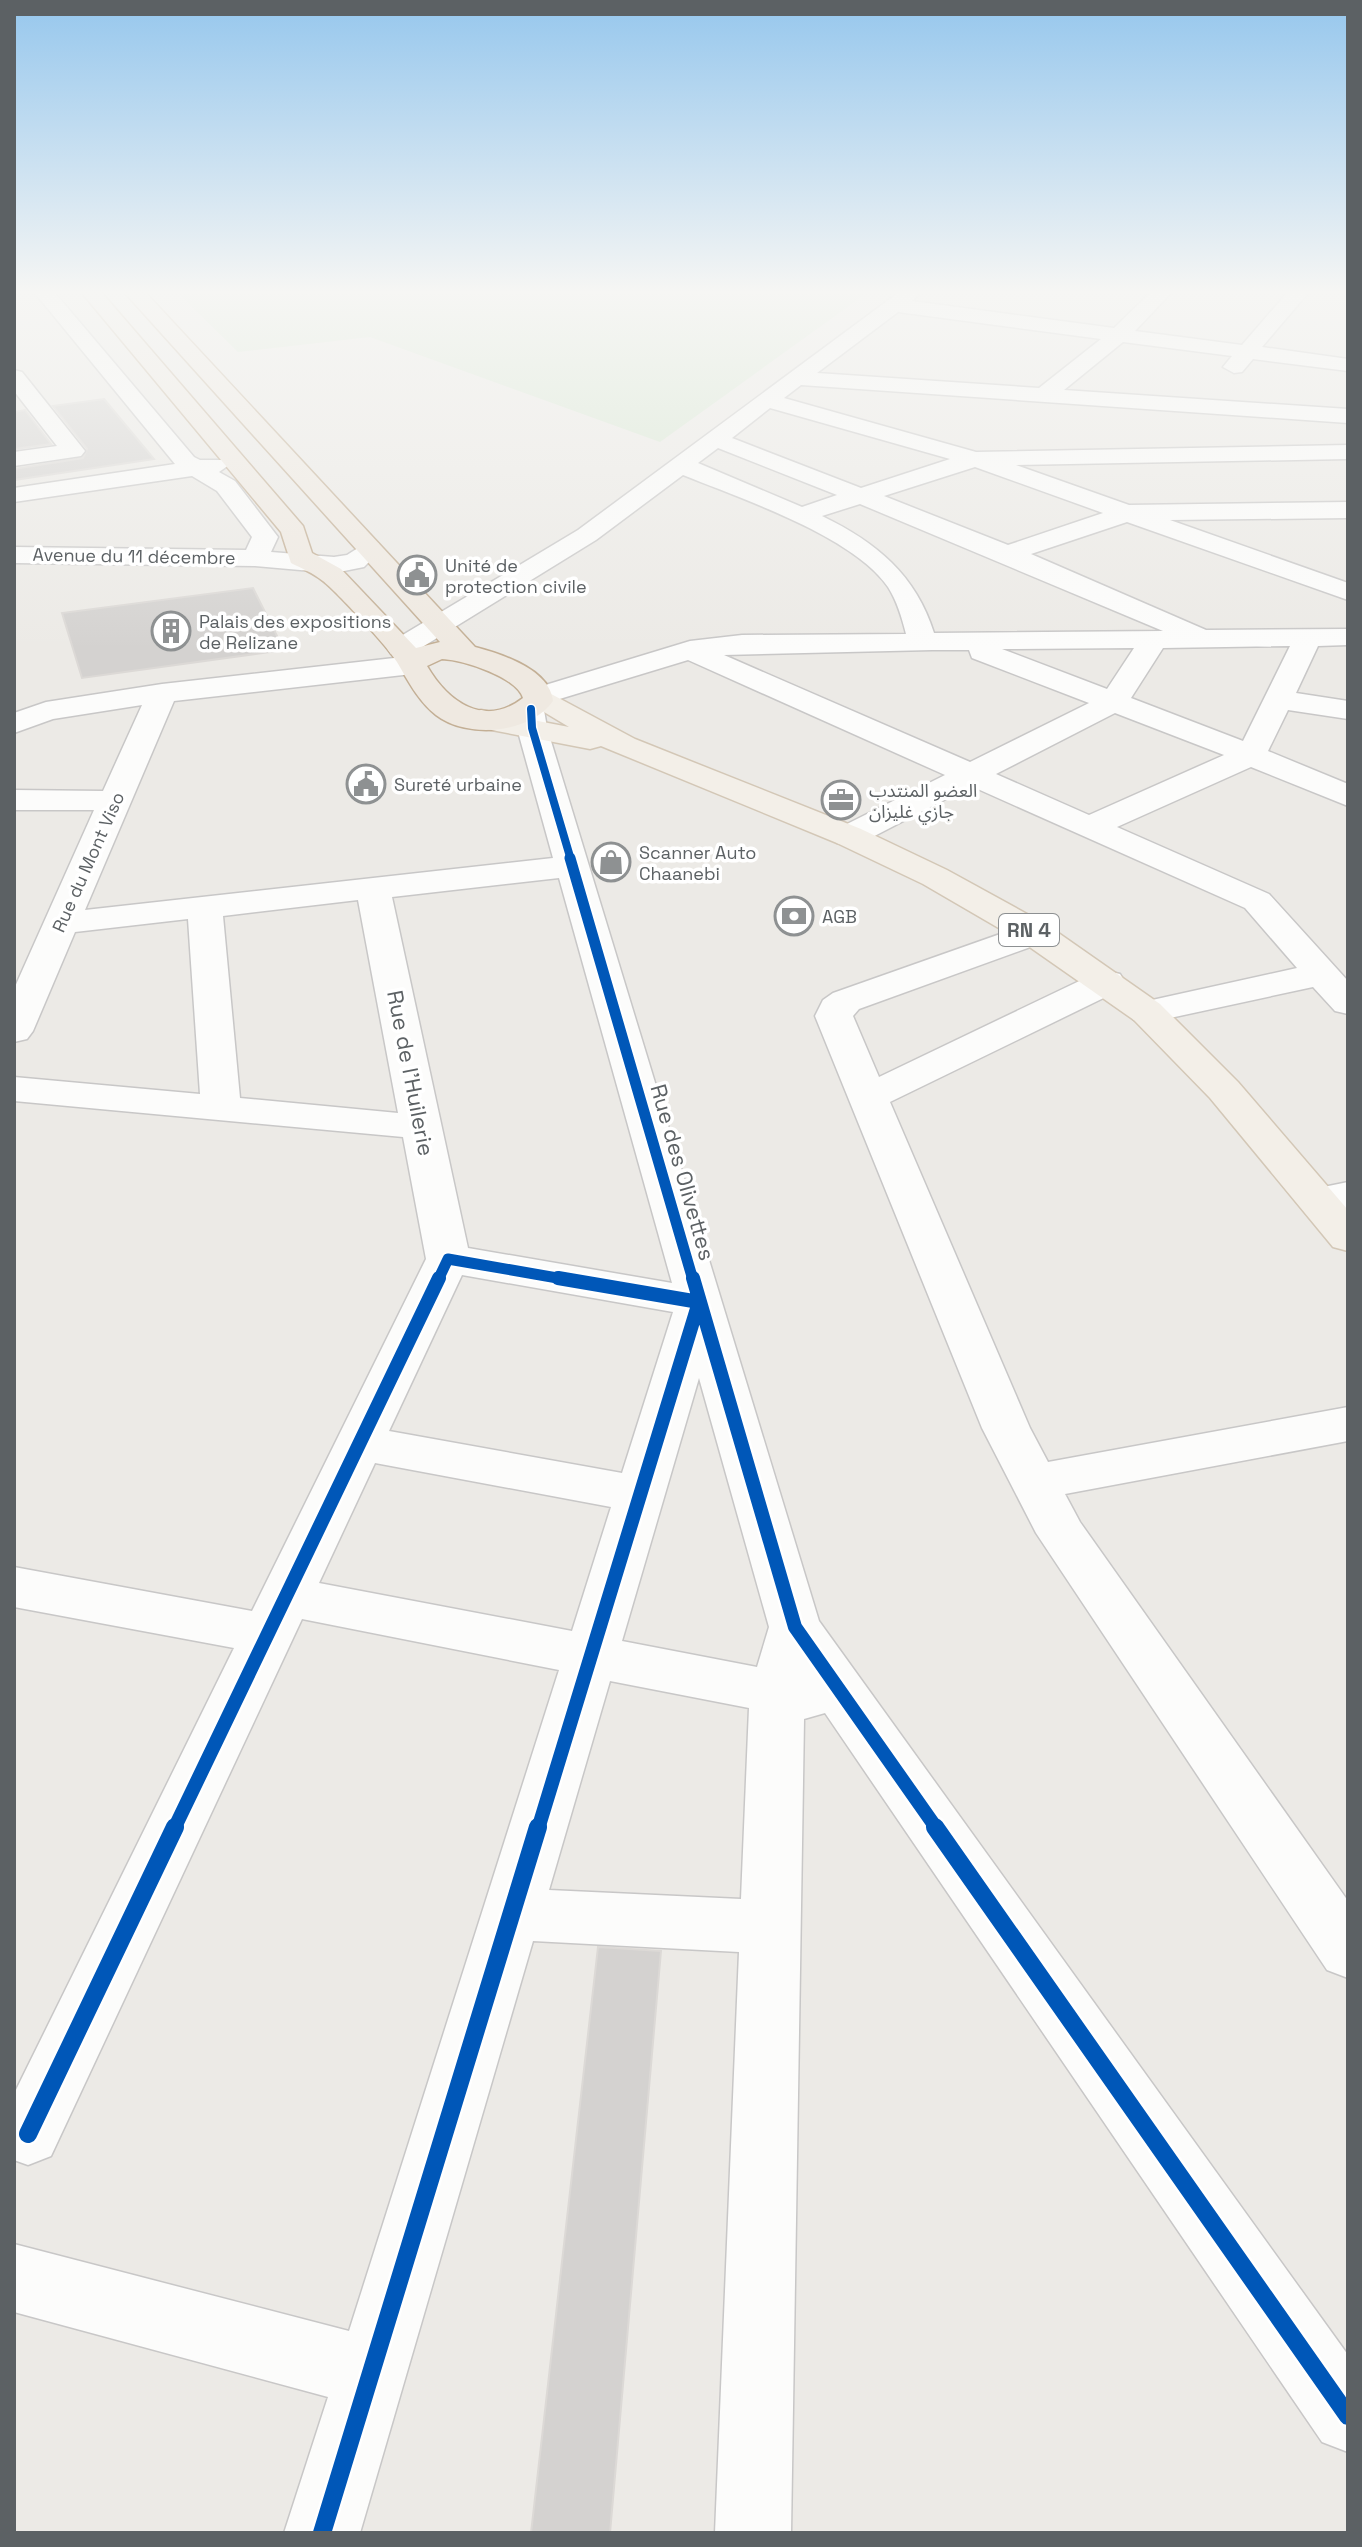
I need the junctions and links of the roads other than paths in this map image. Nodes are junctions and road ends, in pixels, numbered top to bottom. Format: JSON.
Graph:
{"nodes":[{"id":1,"x":42,"y":412,"type":"edge"},
{"id":2,"x":146,"y":412,"type":"edge"},
{"id":3,"x":191,"y":412,"type":"edge"},
{"id":4,"x":244,"y":412,"type":"edge"},
{"id":5,"x":755,"y":412,"type":"edge"},
{"id":6,"x":808,"y":412,"type":"edge"},
{"id":7,"x":892,"y":412,"type":"edge"},
{"id":8,"x":1199,"y":412,"type":"edge"},
{"id":9,"x":1304,"y":412,"type":"edge"},
{"id":10,"x":1347,"y":415,"type":"edge"},
{"id":11,"x":870,"y":429,"type":"junction"},
{"id":12,"x":717,"y":440,"type":"junction"},
{"id":13,"x":1348,"y":452,"type":"edge"},
{"id":14,"x":1223,"y":454,"type":"junction"},
{"id":15,"x":14,"y":459,"type":"edge"},
{"id":16,"x":975,"y":459,"type":"junction"},
{"id":17,"x":233,"y":463,"type":"junction"},
{"id":18,"x":683,"y":466,"type":"junction"},
{"id":19,"x":194,"y":469,"type":"junction"},
{"id":20,"x":315,"y":490,"type":"junction"},
{"id":21,"x":14,"y":495,"type":"edge"},
{"id":22,"x":861,"y":496,"type":"junction"},
{"id":23,"x":264,"y":498,"type":"junction"},
{"id":24,"x":238,"y":502,"type":"junction"},
{"id":25,"x":1348,"y":510,"type":"edge"},
{"id":26,"x":1127,"y":513,"type":"junction"},
{"id":27,"x":798,"y":516,"type":"junction"},
{"id":28,"x":366,"y":545,"type":"junction"},
{"id":29,"x":1007,"y":554,"type":"junction"},
{"id":30,"x":14,"y":555,"type":"edge"},
{"id":31,"x":303,"y":555,"type":"junction"},
{"id":32,"x":255,"y":558,"type":"junction"},
{"id":33,"x":1348,"y":569,"type":"edge"},
{"id":34,"x":1288,"y":571,"type":"junction"},
{"id":35,"x":1348,"y":592,"type":"edge"},
{"id":36,"x":439,"y":628,"type":"junction"},
{"id":37,"x":1348,"y":637,"type":"edge"},
{"id":38,"x":1308,"y":638,"type":"junction"},
{"id":39,"x":1209,"y":639,"type":"junction"},
{"id":40,"x":1154,"y":640,"type":"junction"},
{"id":41,"x":923,"y":644,"type":"junction"},
{"id":42,"x":960,"y":644,"type":"junction"},
{"id":43,"x":690,"y":650,"type":"junction"},
{"id":44,"x":464,"y":651,"type":"junction"},
{"id":45,"x":409,"y":658,"type":"junction"},
{"id":46,"x":504,"y":669,"type":"junction"},
{"id":47,"x":612,"y":673,"type":"junction"},
{"id":48,"x":162,"y":693,"type":"junction"},
{"id":49,"x":1278,"y":699,"type":"junction"},
{"id":50,"x":1113,"y":702,"type":"junction"},
{"id":51,"x":535,"y":708,"type":"junction"},
{"id":52,"x":1348,"y":710,"type":"edge"},
{"id":53,"x":481,"y":719,"type":"joint"},
{"id":54,"x":14,"y":724,"type":"edge"},
{"id":55,"x":1251,"y":755,"type":"junction"},
{"id":56,"x":972,"y":772,"type":"junction"},
{"id":57,"x":1348,"y":796,"type":"edge"},
{"id":58,"x":14,"y":800,"type":"edge"},
{"id":59,"x":115,"y":801,"type":"junction"},
{"id":60,"x":1089,"y":827,"type":"junction"},
{"id":61,"x":849,"y":836,"type":"junction"},
{"id":62,"x":574,"y":866,"type":"junction"},
{"id":63,"x":373,"y":887,"type":"junction"},
{"id":64,"x":205,"y":906,"type":"junction"},
{"id":65,"x":62,"y":923,"type":"junction"},
{"id":66,"x":1034,"y":933,"type":"junction"},
{"id":67,"x":1107,"y":982,"type":"junction"},
{"id":68,"x":1339,"y":990,"type":"edge"},
{"id":69,"x":1147,"y":1012,"type":"junction"},
{"id":70,"x":14,"y":1031,"type":"edge"},
{"id":71,"x":14,"y":1089,"type":"edge"},
{"id":72,"x":867,"y":1098,"type":"junction"},
{"id":73,"x":221,"y":1108,"type":"junction"},
{"id":74,"x":422,"y":1127,"type":"junction"},
{"id":75,"x":1334,"y":1197,"type":"edge"},
{"id":76,"x":1348,"y":1237,"type":"edge"},
{"id":77,"x":448,"y":1259,"type":"junction"},
{"id":78,"x":699,"y":1302,"type":"junction"},
{"id":79,"x":1348,"y":1424,"type":"edge"},
{"id":80,"x":360,"y":1443,"type":"junction"},
{"id":81,"x":1034,"y":1482,"type":"junction"},
{"id":82,"x":640,"y":1494,"type":"junction"},
{"id":83,"x":14,"y":1587,"type":"edge"},
{"id":84,"x":277,"y":1615,"type":"junction"},
{"id":85,"x":795,"y":1627,"type":"junction"},
{"id":86,"x":591,"y":1655,"type":"junction"},
{"id":87,"x":777,"y":1692,"type":"junction"},
{"id":88,"x":851,"y":1706,"type":"junction"},
{"id":89,"x":512,"y":1914,"type":"junction"},
{"id":90,"x":770,"y":1927,"type":"junction"},
{"id":91,"x":1348,"y":1951,"type":"edge"},
{"id":92,"x":19,"y":2134,"type":"edge"},
{"id":93,"x":14,"y":2278,"type":"edge"},
{"id":94,"x":371,"y":2373,"type":"junction"},
{"id":95,"x":1348,"y":2416,"type":"edge"},
{"id":96,"x":754,"y":2499,"type":"edge"},
{"id":97,"x":322,"y":2533,"type":"edge"},
{"id":98,"x":786,"y":2533,"type":"edge"}],
"edges":[{"from":1,"to":15,"type":"street"},
{"from":2,"to":19,"type":"street"},
{"from":3,"to":17,"type":"highway"},
{"from":4,"to":20,"type":"highway"},
{"from":5,"to":12,"type":"street"},
{"from":6,"to":11,"type":"street"},
{"from":7,"to":11,"type":"street"},
{"from":8,"to":14,"type":"street"},
{"from":9,"to":10,"type":"street"},
{"from":11,"to":16,"type":"street"},
{"from":12,"to":18,"type":"street"},
{"from":12,"to":22,"type":"street"},
{"from":13,"to":14,"type":"street"},
{"from":14,"to":16,"type":"street"},
{"from":16,"to":22,"type":"street"},
{"from":16,"to":26,"type":"street"},
{"from":17,"to":19,"type":"street"},
{"from":17,"to":23,"type":"highway"},
{"from":18,"to":27,"type":"street"},
{"from":18,"to":36,"type":"street"},
{"from":19,"to":21,"type":"street"},
{"from":19,"to":24,"type":"street"},
{"from":20,"to":23,"type":"highway"},
{"from":20,"to":28,"type":"highway"},
{"from":22,"to":27,"type":"street"},
{"from":22,"to":29,"type":"street"},
{"from":23,"to":24,"type":"highway"},
{"from":23,"to":31,"type":"highway"},
{"from":24,"to":32,"type":"street"},
{"from":25,"to":26,"type":"street"},
{"from":26,"to":29,"type":"street"},
{"from":26,"to":34,"type":"street"},
{"from":27,"to":41,"type":"street"},
{"from":28,"to":31,"type":"street","name":"Avenue du 11 décembre"},
{"from":28,"to":36,"type":"highway"},
{"from":29,"to":39,"type":"street"},
{"from":30,"to":32,"type":"street","name":"Avenue du 11 décembre"},
{"from":31,"to":32,"type":"street","name":"Avenue du 11 décembre"},
{"from":31,"to":45,"type":"highway"},
{"from":33,"to":34,"type":"street"},
{"from":34,"to":35,"type":"street"},
{"from":36,"to":44,"type":"highway"},
{"from":36,"to":45,"type":"street"},
{"from":37,"to":38,"type":"street"},
{"from":38,"to":39,"type":"street"},
{"from":38,"to":49,"type":"street"},
{"from":39,"to":40,"type":"street"},
{"from":40,"to":42,"type":"street"},
{"from":40,"to":50,"type":"street"},
{"from":41,"to":42,"type":"street"},
{"from":41,"to":43,"type":"street"},
{"from":42,"to":50,"type":"street"},
{"from":43,"to":47,"type":"street"},
{"from":43,"to":56,"type":"street"},
{"from":44,"to":45,"type":"highway"},
{"from":44,"to":46,"type":"highway"},
{"from":45,"to":48,"type":"street"},
{"from":45,"to":53,"type":"highway"},
{"from":46,"to":47,"type":"street"},
{"from":46,"to":51,"type":"highway"},
{"from":47,"to":51,"type":"street"},
{"from":48,"to":54,"type":"street"},
{"from":48,"to":59,"type":"street","name":"Rue du Mont Viso"},
{"from":49,"to":52,"type":"street"},
{"from":49,"to":55,"type":"street"},
{"from":50,"to":55,"type":"street"},
{"from":50,"to":56,"type":"street"},
{"from":51,"to":53,"type":"main road","number":"RN 4"},
{"from":51,"to":61,"type":"main road","number":"RN 4"},
{"from":51,"to":62,"type":"street","name":"Rue des Olivettes"},
{"from":55,"to":57,"type":"street"},
{"from":55,"to":60,"type":"street"},
{"from":56,"to":60,"type":"street"},
{"from":56,"to":61,"type":"street"},
{"from":58,"to":59,"type":"street"},
{"from":59,"to":65,"type":"street","name":"Rue du Mont Viso"},
{"from":60,"to":68,"type":"street"},
{"from":61,"to":66,"type":"main road","number":"RN 4"},
{"from":62,"to":63,"type":"street"},
{"from":62,"to":78,"type":"street","name":"Rue des Olivettes"},
{"from":63,"to":64,"type":"street"},
{"from":63,"to":74,"type":"street","name":"Rue de l'Huilerie"},
{"from":64,"to":65,"type":"street"},
{"from":64,"to":73,"type":"street"},
{"from":65,"to":70,"type":"street","name":"Rue du Mont Viso"},
{"from":66,"to":67,"type":"main road","number":"RN 4"},
{"from":66,"to":72,"type":"street"},
{"from":67,"to":69,"type":"main road","number":"RN 4"},
{"from":67,"to":72,"type":"street"},
{"from":68,"to":69,"type":"street"},
{"from":69,"to":75,"type":"main road","number":"RN 4"},
{"from":71,"to":73,"type":"street"},
{"from":72,"to":81,"type":"street"},
{"from":73,"to":74,"type":"street"},
{"from":74,"to":77,"type":"street","name":"Rue de l'Huilerie"},
{"from":75,"to":76,"type":"main road","number":"RN 4"},
{"from":77,"to":78,"type":"street"},
{"from":77,"to":80,"type":"street"},
{"from":78,"to":82,"type":"street"},
{"from":78,"to":85,"type":"street","name":"Rue des Olivettes"},
{"from":79,"to":81,"type":"street"},
{"from":80,"to":82,"type":"street"},
{"from":80,"to":84,"type":"street"},
{"from":81,"to":91,"type":"street"},
{"from":82,"to":86,"type":"street"},
{"from":83,"to":84,"type":"street"},
{"from":84,"to":86,"type":"street"},
{"from":84,"to":92,"type":"street"},
{"from":85,"to":87,"type":"street"},
{"from":85,"to":88,"type":"street"},
{"from":86,"to":87,"type":"street"},
{"from":86,"to":89,"type":"street"},
{"from":87,"to":88,"type":"street"},
{"from":87,"to":90,"type":"street"},
{"from":88,"to":95,"type":"street"},
{"from":89,"to":90,"type":"street"},
{"from":89,"to":94,"type":"street"},
{"from":90,"to":96,"type":"street"},
{"from":93,"to":94,"type":"street"},
{"from":94,"to":97,"type":"street"},
{"from":96,"to":98,"type":"street"}]}
